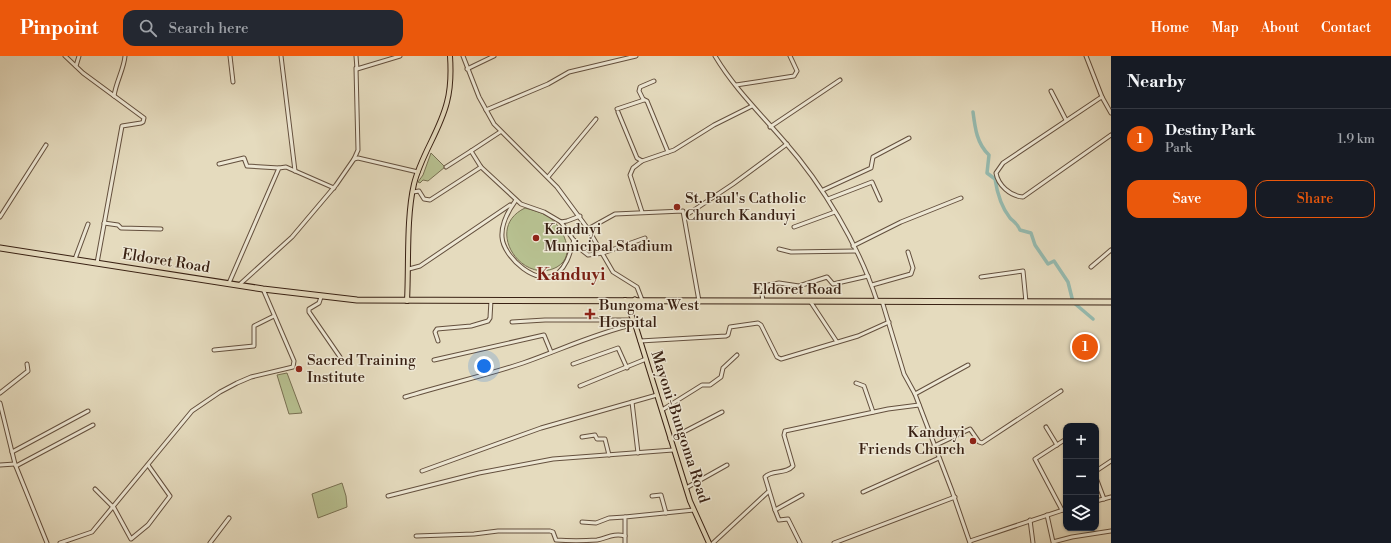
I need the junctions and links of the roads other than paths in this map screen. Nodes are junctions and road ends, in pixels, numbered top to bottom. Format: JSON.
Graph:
{"nodes":[{"id":1,"x":65,"y":56,"type":"edge"},
{"id":2,"x":79,"y":56,"type":"edge"},
{"id":3,"x":125,"y":56,"type":"edge"},
{"id":4,"x":230,"y":56,"type":"edge"},
{"id":5,"x":281,"y":56,"type":"edge"},
{"id":6,"x":356,"y":56,"type":"edge"},
{"id":7,"x":400,"y":56,"type":"edge"},
{"id":8,"x":450,"y":56,"type":"edge"},
{"id":9,"x":463,"y":56,"type":"edge"},
{"id":10,"x":494,"y":56,"type":"edge"},
{"id":11,"x":636,"y":56,"type":"edge"},
{"id":12,"x":715,"y":56,"type":"edge"},
{"id":13,"x":790,"y":56,"type":"edge"},
{"id":14,"x":1086,"y":56,"type":"edge"},
{"id":15,"x":76,"y":66,"type":"junction"},
{"id":16,"x":356,"y":68,"type":"junction"},
{"id":17,"x":467,"y":69,"type":"junction"},
{"id":18,"x":840,"y":80,"type":"dead end"},
{"id":19,"x":654,"y":81,"type":"dead end"},
{"id":20,"x":233,"y":82,"type":"dead end"},
{"id":21,"x":736,"y":85,"type":"junction"},
{"id":22,"x":1051,"y":91,"type":"dead end"},
{"id":23,"x":114,"y":96,"type":"junction"},
{"id":24,"x":1102,"y":97,"type":"junction"},
{"id":25,"x":644,"y":100,"type":"junction"},
{"id":26,"x":752,"y":106,"type":"junction"},
{"id":27,"x":486,"y":110,"type":"junction"},
{"id":28,"x":1111,"y":112,"type":"edge"},
{"id":29,"x":596,"y":119,"type":"dead end"},
{"id":30,"x":1066,"y":120,"type":"junction"},
{"id":31,"x":770,"y":126,"type":"junction"},
{"id":32,"x":500,"y":132,"type":"junction"},
{"id":33,"x":1111,"y":136,"type":"edge"},
{"id":34,"x":909,"y":138,"type":"dead end"},
{"id":35,"x":787,"y":144,"type":"junction"},
{"id":36,"x":46,"y":145,"type":"dead end"},
{"id":37,"x":471,"y":151,"type":"junction"},
{"id":38,"x":668,"y":152,"type":"junction"},
{"id":39,"x":354,"y":158,"type":"junction"},
{"id":40,"x":642,"y":161,"type":"junction"},
{"id":41,"x":219,"y":164,"type":"dead end"},
{"id":42,"x":446,"y":167,"type":"dead end"},
{"id":43,"x":481,"y":167,"type":"junction"},
{"id":44,"x":279,"y":168,"type":"junction"},
{"id":45,"x":295,"y":171,"type":"junction"},
{"id":46,"x":418,"y":172,"type":"junction"},
{"id":47,"x":548,"y":177,"type":"junction"},
{"id":48,"x":334,"y":188,"type":"junction"},
{"id":49,"x":823,"y":190,"type":"junction"},
{"id":50,"x":413,"y":192,"type":"junction"},
{"id":51,"x":961,"y":198,"type":"dead end"},
{"id":52,"x":828,"y":199,"type":"junction"},
{"id":53,"x":516,"y":200,"type":"junction"},
{"id":54,"x":880,"y":200,"type":"dead end"},
{"id":55,"x":642,"y":212,"type":"junction"},
{"id":56,"x":835,"y":212,"type":"junction"},
{"id":57,"x":0,"y":216,"type":"edge"},
{"id":58,"x":580,"y":216,"type":"junction"},
{"id":59,"x":685,"y":216,"type":"junction"},
{"id":60,"x":560,"y":222,"type":"junction"},
{"id":61,"x":104,"y":223,"type":"junction"},
{"id":62,"x":88,"y":224,"type":"dead end"},
{"id":63,"x":794,"y":227,"type":"dead end"},
{"id":64,"x":161,"y":229,"type":"dead end"},
{"id":65,"x":588,"y":229,"type":"junction"},
{"id":66,"x":645,"y":238,"type":"dead end"},
{"id":67,"x":574,"y":240,"type":"junction"},
{"id":68,"x":853,"y":246,"type":"junction"},
{"id":69,"x":0,"y":248,"type":"edge"},
{"id":70,"x":779,"y":249,"type":"dead end"},
{"id":71,"x":1111,"y":250,"type":"edge"},
{"id":72,"x":856,"y":251,"type":"junction"},
{"id":73,"x":908,"y":252,"type":"dead end"},
{"id":74,"x":603,"y":253,"type":"junction"},
{"id":75,"x":76,"y":259,"type":"junction"},
{"id":76,"x":97,"y":263,"type":"junction"},
{"id":77,"x":1091,"y":267,"type":"dead end"},
{"id":78,"x":410,"y":269,"type":"junction"},
{"id":79,"x":868,"y":276,"type":"junction"},
{"id":80,"x":981,"y":277,"type":"dead end"},
{"id":81,"x":229,"y":283,"type":"junction"},
{"id":82,"x":238,"y":285,"type":"junction"},
{"id":83,"x":872,"y":285,"type":"junction"},
{"id":84,"x":263,"y":289,"type":"junction"},
{"id":85,"x":321,"y":297,"type":"junction"},
{"id":86,"x":409,"y":300,"type":"junction"},
{"id":87,"x":492,"y":300,"type":"junction"},
{"id":88,"x":627,"y":300,"type":"junction"},
{"id":89,"x":635,"y":300,"type":"junction"},
{"id":90,"x":642,"y":300,"type":"junction"},
{"id":91,"x":699,"y":301,"type":"junction"},
{"id":92,"x":763,"y":301,"type":"junction"},
{"id":93,"x":810,"y":301,"type":"junction"},
{"id":94,"x":880,"y":301,"type":"junction"},
{"id":95,"x":1026,"y":302,"type":"junction"},
{"id":96,"x":1111,"y":302,"type":"edge"},
{"id":97,"x":630,"y":307,"type":"junction"},
{"id":98,"x":274,"y":316,"type":"junction"},
{"id":99,"x":633,"y":320,"type":"junction"},
{"id":100,"x":512,"y":322,"type":"dead end"},
{"id":101,"x":889,"y":322,"type":"junction"},
{"id":102,"x":438,"y":341,"type":"dead end"},
{"id":103,"x":640,"y":341,"type":"junction"},
{"id":104,"x":838,"y":342,"type":"junction"},
{"id":105,"x":214,"y":350,"type":"dead end"},
{"id":106,"x":551,"y":352,"type":"junction"},
{"id":107,"x":737,"y":355,"type":"dead end"},
{"id":108,"x":340,"y":357,"type":"dead end"},
{"id":109,"x":646,"y":359,"type":"junction"},
{"id":110,"x":434,"y":360,"type":"dead end"},
{"id":111,"x":27,"y":364,"type":"dead end"},
{"id":112,"x":573,"y":364,"type":"dead end"},
{"id":113,"x":968,"y":365,"type":"dead end"},
{"id":114,"x":627,"y":368,"type":"junction"},
{"id":115,"x":856,"y":384,"type":"dead end"},
{"id":116,"x":580,"y":386,"type":"dead end"},
{"id":117,"x":1061,"y":391,"type":"dead end"},
{"id":118,"x":0,"y":393,"type":"edge"},
{"id":119,"x":915,"y":394,"type":"junction"},
{"id":120,"x":657,"y":395,"type":"junction"},
{"id":121,"x":406,"y":397,"type":"dead end"},
{"id":122,"x":632,"y":402,"type":"junction"},
{"id":123,"x":0,"y":403,"type":"edge"},
{"id":124,"x":919,"y":405,"type":"junction"},
{"id":125,"x":662,"y":410,"type":"junction"},
{"id":126,"x":88,"y":411,"type":"dead end"},
{"id":127,"x":722,"y":412,"type":"dead end"},
{"id":128,"x":873,"y":412,"type":"junction"},
{"id":129,"x":93,"y":425,"type":"dead end"},
{"id":130,"x":1046,"y":427,"type":"dead end"},
{"id":131,"x":582,"y":437,"type":"dead end"},
{"id":132,"x":670,"y":439,"type":"junction"},
{"id":133,"x":1063,"y":441,"type":"edge"},
{"id":134,"x":1056,"y":445,"type":"junction"},
{"id":135,"x":934,"y":446,"type":"junction"},
{"id":136,"x":674,"y":450,"type":"junction"},
{"id":137,"x":12,"y":452,"type":"junction"},
{"id":138,"x":638,"y":453,"type":"junction"},
{"id":139,"x":609,"y":455,"type":"junction"},
{"id":140,"x":939,"y":458,"type":"junction"},
{"id":141,"x":1111,"y":461,"type":"edge"},
{"id":142,"x":0,"y":465,"type":"edge"},
{"id":143,"x":15,"y":465,"type":"junction"},
{"id":144,"x":148,"y":465,"type":"junction"},
{"id":145,"x":727,"y":465,"type":"dead end"},
{"id":146,"x":1099,"y":469,"type":"edge"},
{"id":147,"x":422,"y":470,"type":"dead end"},
{"id":148,"x":1099,"y":486,"type":"edge"},
{"id":149,"x":686,"y":488,"type":"junction"},
{"id":150,"x":95,"y":489,"type":"dead end"},
{"id":151,"x":768,"y":492,"type":"junction"},
{"id":152,"x":863,"y":492,"type":"dead end"},
{"id":153,"x":802,"y":495,"type":"dead end"},
{"id":154,"x":388,"y":496,"type":"dead end"},
{"id":155,"x":652,"y":496,"type":"dead end"},
{"id":156,"x":954,"y":497,"type":"junction"},
{"id":157,"x":1111,"y":497,"type":"edge"},
{"id":158,"x":1104,"y":499,"type":"junction"},
{"id":159,"x":1099,"y":500,"type":"edge"},
{"id":160,"x":113,"y":506,"type":"junction"},
{"id":161,"x":1063,"y":507,"type":"edge"},
{"id":162,"x":1063,"y":509,"type":"edge"},
{"id":163,"x":694,"y":510,"type":"junction"},
{"id":164,"x":775,"y":510,"type":"junction"},
{"id":165,"x":666,"y":513,"type":"junction"},
{"id":166,"x":1048,"y":515,"type":"junction"},
{"id":167,"x":625,"y":517,"type":"junction"},
{"id":168,"x":229,"y":518,"type":"dead end"},
{"id":169,"x":1030,"y":520,"type":"junction"},
{"id":170,"x":582,"y":522,"type":"dead end"},
{"id":171,"x":1111,"y":531,"type":"edge"},
{"id":172,"x":416,"y":536,"type":"dead end"},
{"id":173,"x":625,"y":536,"type":"junction"},
{"id":174,"x":970,"y":542,"type":"edge"},
{"id":175,"x":48,"y":543,"type":"edge"},
{"id":176,"x":60,"y":543,"type":"edge"},
{"id":177,"x":210,"y":543,"type":"edge"},
{"id":178,"x":626,"y":543,"type":"edge"},
{"id":179,"x":709,"y":543,"type":"edge"},
{"id":180,"x":713,"y":543,"type":"edge"},
{"id":181,"x":800,"y":543,"type":"edge"},
{"id":182,"x":834,"y":543,"type":"edge"},
{"id":183,"x":1033,"y":543,"type":"edge"}],
"edges":[{"from":1,"to":15,"type":"street"},
{"from":2,"to":15,"type":"street"},
{"from":3,"to":23,"type":"street"},
{"from":4,"to":20,"type":"street"},
{"from":5,"to":45,"type":"street"},
{"from":6,"to":16,"type":"street"},
{"from":7,"to":16,"type":"street"},
{"from":8,"to":46,"type":"main road"},
{"from":9,"to":17,"type":"street"},
{"from":10,"to":17,"type":"street"},
{"from":11,"to":27,"type":"street"},
{"from":12,"to":21,"type":"street"},
{"from":13,"to":21,"type":"street"},
{"from":14,"to":24,"type":"street"},
{"from":15,"to":23,"type":"street"},
{"from":16,"to":39,"type":"street"},
{"from":17,"to":27,"type":"street"},
{"from":18,"to":31,"type":"street"},
{"from":19,"to":25,"type":"street"},
{"from":21,"to":26,"type":"street"},
{"from":22,"to":30,"type":"street"},
{"from":23,"to":61,"type":"street"},
{"from":24,"to":28,"type":"street"},
{"from":24,"to":30,"type":"street"},
{"from":25,"to":38,"type":"street"},
{"from":25,"to":40,"type":"street"},
{"from":26,"to":31,"type":"street"},
{"from":26,"to":38,"type":"street"},
{"from":27,"to":32,"type":"street"},
{"from":29,"to":47,"type":"street"},
{"from":30,"to":33,"type":"street"},
{"from":31,"to":35,"type":"street"},
{"from":32,"to":37,"type":"street"},
{"from":32,"to":47,"type":"street"},
{"from":34,"to":49,"type":"street"},
{"from":35,"to":49,"type":"street"},
{"from":35,"to":59,"type":"street"},
{"from":36,"to":57,"type":"street"},
{"from":37,"to":42,"type":"street"},
{"from":37,"to":43,"type":"street"},
{"from":38,"to":40,"type":"street"},
{"from":39,"to":46,"type":"street"},
{"from":39,"to":48,"type":"street"},
{"from":40,"to":55,"type":"street"},
{"from":41,"to":44,"type":"street"},
{"from":43,"to":50,"type":"street"},
{"from":43,"to":53,"type":"street"},
{"from":44,"to":45,"type":"street"},
{"from":44,"to":81,"type":"street"},
{"from":45,"to":48,"type":"street"},
{"from":46,"to":50,"type":"main road"},
{"from":47,"to":58,"type":"street"},
{"from":48,"to":82,"type":"street"},
{"from":49,"to":52,"type":"street"},
{"from":50,"to":78,"type":"main road"},
{"from":51,"to":68,"type":"street"},
{"from":52,"to":54,"type":"street"},
{"from":52,"to":56,"type":"street"},
{"from":53,"to":60,"type":"street"},
{"from":53,"to":67,"type":"street"},
{"from":53,"to":78,"type":"street"},
{"from":55,"to":59,"type":"street"},
{"from":55,"to":65,"type":"street"},
{"from":56,"to":63,"type":"street"},
{"from":56,"to":68,"type":"street"},
{"from":58,"to":60,"type":"street"},
{"from":58,"to":65,"type":"street"},
{"from":59,"to":91,"type":"street"},
{"from":60,"to":67,"type":"street"},
{"from":61,"to":64,"type":"street"},
{"from":61,"to":76,"type":"street"},
{"from":62,"to":75,"type":"street"},
{"from":65,"to":74,"type":"street"},
{"from":66,"to":74,"type":"street"},
{"from":67,"to":74,"type":"street"},
{"from":68,"to":72,"type":"street"},
{"from":69,"to":75,"type":"highway","name":"Eldoret Road"},
{"from":70,"to":72,"type":"street"},
{"from":71,"to":77,"type":"street"},
{"from":72,"to":79,"type":"street"},
{"from":73,"to":83,"type":"street"},
{"from":74,"to":90,"type":"street"},
{"from":75,"to":76,"type":"highway","name":"Eldoret Road"},
{"from":76,"to":81,"type":"highway","name":"Eldoret Road"},
{"from":78,"to":86,"type":"main road"},
{"from":79,"to":83,"type":"street"},
{"from":79,"to":92,"type":"street"},
{"from":80,"to":95,"type":"street"},
{"from":81,"to":82,"type":"highway","name":"Eldoret Road"},
{"from":82,"to":84,"type":"highway","name":"Eldoret Road"},
{"from":83,"to":94,"type":"street"},
{"from":84,"to":85,"type":"highway","name":"Eldoret Road"},
{"from":84,"to":98,"type":"street"},
{"from":85,"to":86,"type":"highway","name":"Eldoret Road"},
{"from":85,"to":108,"type":"street"},
{"from":86,"to":87,"type":"highway","name":"Eldoret Road"},
{"from":87,"to":88,"type":"highway","name":"Eldoret Road"},
{"from":87,"to":102,"type":"street"},
{"from":88,"to":89,"type":"highway","name":"Eldoret Road"},
{"from":88,"to":97,"type":"main road"},
{"from":88,"to":99,"type":"main road"},
{"from":89,"to":90,"type":"highway","name":"Eldoret Road"},
{"from":89,"to":97,"type":"highway"},
{"from":90,"to":91,"type":"highway","name":"Eldoret Road"},
{"from":91,"to":92,"type":"highway","name":"Eldoret Road"},
{"from":92,"to":93,"type":"highway","name":"Eldoret Road"},
{"from":93,"to":94,"type":"highway","name":"Eldoret Road"},
{"from":93,"to":104,"type":"street"},
{"from":94,"to":95,"type":"highway","name":"Eldoret Road"},
{"from":94,"to":101,"type":"street"},
{"from":95,"to":96,"type":"highway","name":"Eldoret Road"},
{"from":97,"to":99,"type":"main road"},
{"from":98,"to":105,"type":"street"},
{"from":98,"to":144,"type":"street"},
{"from":99,"to":100,"type":"street"},
{"from":99,"to":103,"type":"main road","name":"Mayoni-Bungoma Road"},
{"from":99,"to":106,"type":"street"},
{"from":101,"to":104,"type":"street"},
{"from":101,"to":119,"type":"street"},
{"from":103,"to":104,"type":"street"},
{"from":103,"to":109,"type":"main road","name":"Mayoni-Bungoma Road"},
{"from":106,"to":110,"type":"street"},
{"from":106,"to":121,"type":"street"},
{"from":107,"to":125,"type":"street"},
{"from":109,"to":114,"type":"street"},
{"from":109,"to":120,"type":"main road","name":"Mayoni-Bungoma Road"},
{"from":111,"to":118,"type":"street"},
{"from":112,"to":114,"type":"street"},
{"from":113,"to":119,"type":"street"},
{"from":114,"to":116,"type":"street"},
{"from":115,"to":128,"type":"street"},
{"from":117,"to":135,"type":"street"},
{"from":119,"to":124,"type":"street"},
{"from":120,"to":122,"type":"street"},
{"from":120,"to":125,"type":"main road","name":"Mayoni-Bungoma Road"},
{"from":122,"to":138,"type":"street"},
{"from":122,"to":147,"type":"street"},
{"from":123,"to":137,"type":"street"},
{"from":124,"to":128,"type":"street"},
{"from":124,"to":135,"type":"street"},
{"from":125,"to":132,"type":"main road","name":"Mayoni-Bungoma Road"},
{"from":126,"to":137,"type":"street"},
{"from":127,"to":132,"type":"street"},
{"from":128,"to":151,"type":"street"},
{"from":129,"to":143,"type":"street"},
{"from":130,"to":134,"type":"street"},
{"from":131,"to":139,"type":"street"},
{"from":132,"to":136,"type":"main road","name":"Mayoni-Bungoma Road"},
{"from":133,"to":134,"type":"street"},
{"from":134,"to":161,"type":"street"},
{"from":135,"to":140,"type":"street"},
{"from":136,"to":138,"type":"street"},
{"from":136,"to":149,"type":"main road","name":"Mayoni-Bungoma Road"},
{"from":137,"to":143,"type":"street"},
{"from":138,"to":139,"type":"street"},
{"from":139,"to":154,"type":"street"},
{"from":140,"to":152,"type":"street"},
{"from":140,"to":156,"type":"street"},
{"from":141,"to":146,"type":"street"},
{"from":142,"to":143,"type":"street"},
{"from":143,"to":175,"type":"street"},
{"from":144,"to":160,"type":"street"},
{"from":144,"to":160,"type":"street"},
{"from":145,"to":149,"type":"street"},
{"from":148,"to":158,"type":"street"},
{"from":149,"to":163,"type":"main road","name":"Mayoni-Bungoma Road"},
{"from":150,"to":160,"type":"street"},
{"from":151,"to":164,"type":"street"},
{"from":151,"to":180,"type":"street"},
{"from":153,"to":164,"type":"street"},
{"from":155,"to":165,"type":"street"},
{"from":156,"to":174,"type":"street"},
{"from":156,"to":182,"type":"street"},
{"from":157,"to":158,"type":"street"},
{"from":158,"to":159,"type":"street"},
{"from":160,"to":176,"type":"street"},
{"from":162,"to":166,"type":"street"},
{"from":163,"to":165,"type":"street"},
{"from":163,"to":179,"type":"main road","name":"Mayoni-Bungoma Road"},
{"from":164,"to":181,"type":"street"},
{"from":165,"to":167,"type":"street"},
{"from":166,"to":169,"type":"street"},
{"from":166,"to":171,"type":"street"},
{"from":167,"to":170,"type":"street"},
{"from":167,"to":173,"type":"street"},
{"from":168,"to":177,"type":"street"},
{"from":169,"to":174,"type":"street"},
{"from":169,"to":183,"type":"street"},
{"from":172,"to":173,"type":"street"},
{"from":173,"to":178,"type":"street"}]}
